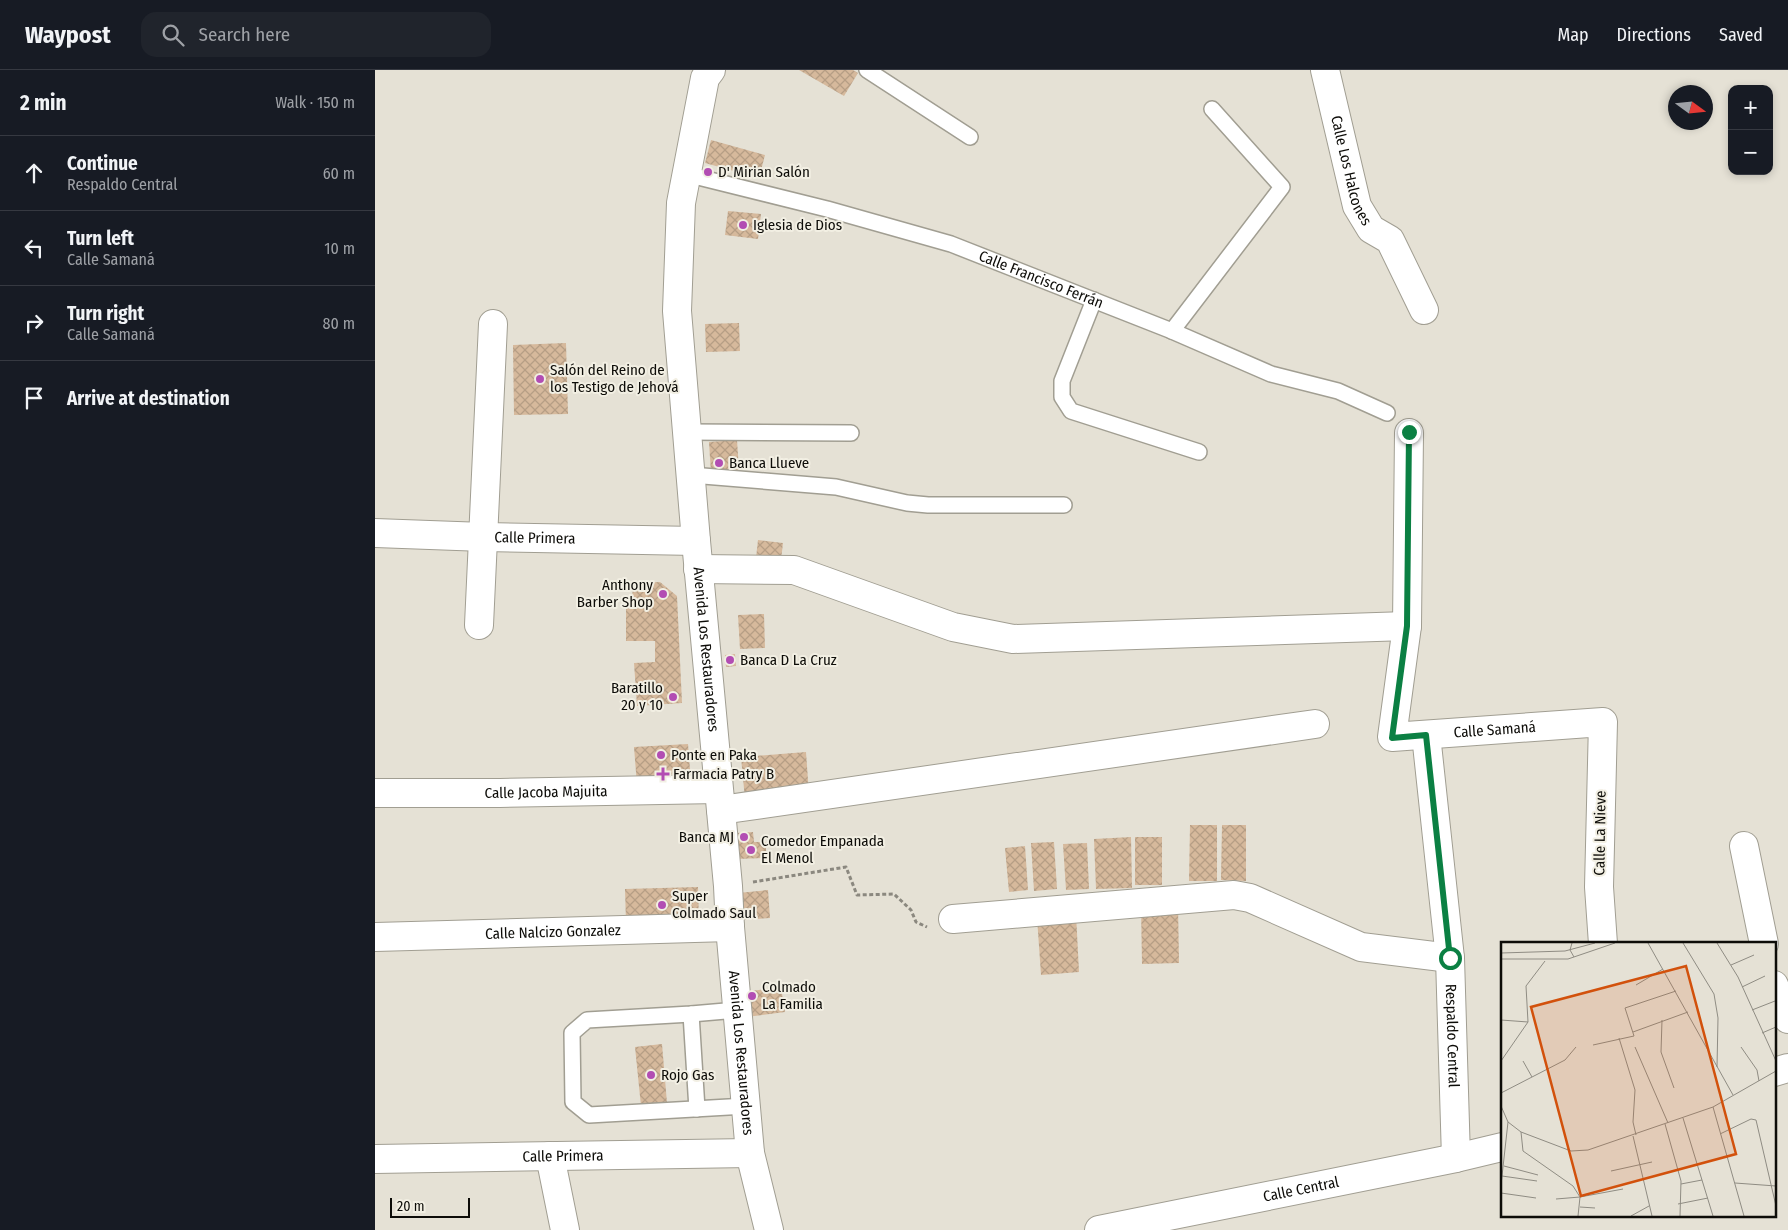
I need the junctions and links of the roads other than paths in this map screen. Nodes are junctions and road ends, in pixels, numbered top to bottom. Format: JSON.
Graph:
{"nodes":[{"id":1,"x":867,"y":70,"type":"edge"},
{"id":2,"x":1325,"y":70,"type":"edge"},
{"id":3,"x":702,"y":73,"type":"edge"},
{"id":4,"x":1212,"y":110,"type":"dead end"},
{"id":5,"x":970,"y":137,"type":"dead end"},
{"id":6,"x":686,"y":174,"type":"junction"},
{"id":7,"x":1093,"y":300,"type":"junction"},
{"id":8,"x":1425,"y":310,"type":"dead end"},
{"id":9,"x":493,"y":324,"type":"dead end"},
{"id":10,"x":1172,"y":331,"type":"junction"},
{"id":11,"x":1387,"y":413,"type":"dead end"},
{"id":12,"x":688,"y":432,"type":"junction"},
{"id":13,"x":1409,"y":432,"type":"dead end"},
{"id":14,"x":851,"y":433,"type":"dead end"},
{"id":15,"x":1199,"y":452,"type":"dead end"},
{"id":16,"x":691,"y":475,"type":"junction"},
{"id":17,"x":1064,"y":505,"type":"dead end"},
{"id":18,"x":375,"y":533,"type":"edge"},
{"id":19,"x":484,"y":537,"type":"junction"},
{"id":20,"x":696,"y":540,"type":"junction"},
{"id":21,"x":698,"y":569,"type":"junction"},
{"id":22,"x":479,"y":625,"type":"dead end"},
{"id":23,"x":1407,"y":626,"type":"junction"},
{"id":24,"x":1603,"y":722,"type":"joint"},
{"id":25,"x":1315,"y":724,"type":"dead end"},
{"id":26,"x":1426,"y":735,"type":"junction"},
{"id":27,"x":375,"y":793,"type":"edge"},
{"id":28,"x":719,"y":799,"type":"junction"},
{"id":29,"x":1744,"y":846,"type":"dead end"},
{"id":30,"x":953,"y":919,"type":"road end"},
{"id":31,"x":730,"y":927,"type":"junction"},
{"id":32,"x":375,"y":937,"type":"edge"},
{"id":33,"x":1603,"y":942,"type":"edge"},
{"id":34,"x":1764,"y":942,"type":"edge"},
{"id":35,"x":1450,"y":958,"type":"junction"},
{"id":36,"x":1775,"y":987,"type":"edge"},
{"id":37,"x":737,"y":1010,"type":"junction"},
{"id":38,"x":691,"y":1014,"type":"junction"},
{"id":39,"x":1788,"y":1019,"type":"edge"},
{"id":40,"x":1788,"y":1068,"type":"edge"},
{"id":41,"x":1775,"y":1072,"type":"edge"},
{"id":42,"x":746,"y":1106,"type":"junction"},
{"id":43,"x":697,"y":1109,"type":"junction"},
{"id":44,"x":1501,"y":1147,"type":"edge"},
{"id":45,"x":750,"y":1153,"type":"junction"},
{"id":46,"x":550,"y":1156,"type":"junction"},
{"id":47,"x":1456,"y":1158,"type":"junction"},
{"id":48,"x":375,"y":1160,"type":"edge"},
{"id":49,"x":565,"y":1230,"type":"edge"},
{"id":50,"x":769,"y":1230,"type":"edge"},
{"id":51,"x":1099,"y":1230,"type":"edge"}],
"edges":[{"from":1,"to":5,"type":"lane"},
{"from":2,"to":8,"type":"street","name":"Calle Los Halcones"},
{"from":3,"to":6,"type":"street","name":"Avenida Los Restauradores"},
{"from":4,"to":10,"type":"lane"},
{"from":6,"to":7,"type":"lane","name":"Calle Francisco Ferrán"},
{"from":6,"to":12,"type":"street","name":"Avenida Los Restauradores"},
{"from":7,"to":10,"type":"lane","name":"Calle Francisco Ferrán"},
{"from":7,"to":15,"type":"lane"},
{"from":9,"to":19,"type":"street"},
{"from":10,"to":11,"type":"lane","name":"Calle Francisco Ferrán"},
{"from":12,"to":14,"type":"lane"},
{"from":12,"to":16,"type":"street","name":"Avenida Los Restauradores"},
{"from":13,"to":23,"type":"street","name":"Calle Samaná"},
{"from":16,"to":17,"type":"lane"},
{"from":16,"to":20,"type":"street","name":"Avenida Los Restauradores"},
{"from":18,"to":19,"type":"street","name":"Calle Primera"},
{"from":19,"to":20,"type":"street","name":"Calle Primera"},
{"from":19,"to":22,"type":"street"},
{"from":20,"to":21,"type":"street","name":"Avenida Los Restauradores"},
{"from":21,"to":23,"type":"street"},
{"from":21,"to":28,"type":"street","name":"Avenida Los Restauradores"},
{"from":23,"to":26,"type":"street","name":"Calle Samaná"},
{"from":24,"to":26,"type":"street","name":"Calle Samaná"},
{"from":24,"to":33,"type":"street","name":"Calle La Nieve"},
{"from":25,"to":28,"type":"street","name":"Calle Jacoba Majuita"},
{"from":26,"to":35,"type":"street","name":"Respaldo Central"},
{"from":27,"to":28,"type":"street","name":"Calle Jacoba Majuita"},
{"from":28,"to":31,"type":"street","name":"Avenida Los Restauradores"},
{"from":29,"to":34,"type":"street"},
{"from":30,"to":35,"type":"street"},
{"from":31,"to":32,"type":"street","name":"Calle Nalcizo Gonzalez"},
{"from":31,"to":37,"type":"street","name":"Avenida Los Restauradores"},
{"from":35,"to":47,"type":"street","name":"Respaldo Central"},
{"from":36,"to":39,"type":"street"},
{"from":37,"to":38,"type":"lane"},
{"from":37,"to":42,"type":"street","name":"Avenida Los Restauradores"},
{"from":38,"to":43,"type":"lane"},
{"from":38,"to":43,"type":"lane"},
{"from":40,"to":41,"type":"street"},
{"from":42,"to":43,"type":"lane"},
{"from":42,"to":45,"type":"street","name":"Avenida Los Restauradores"},
{"from":44,"to":47,"type":"street","name":"Calle Central"},
{"from":45,"to":46,"type":"street","name":"Calle Primera"},
{"from":45,"to":50,"type":"street","name":"Avenida Los Restauradores"},
{"from":46,"to":48,"type":"street","name":"Calle Primera"},
{"from":46,"to":49,"type":"street"},
{"from":47,"to":51,"type":"street","name":"Calle Central"}]}
